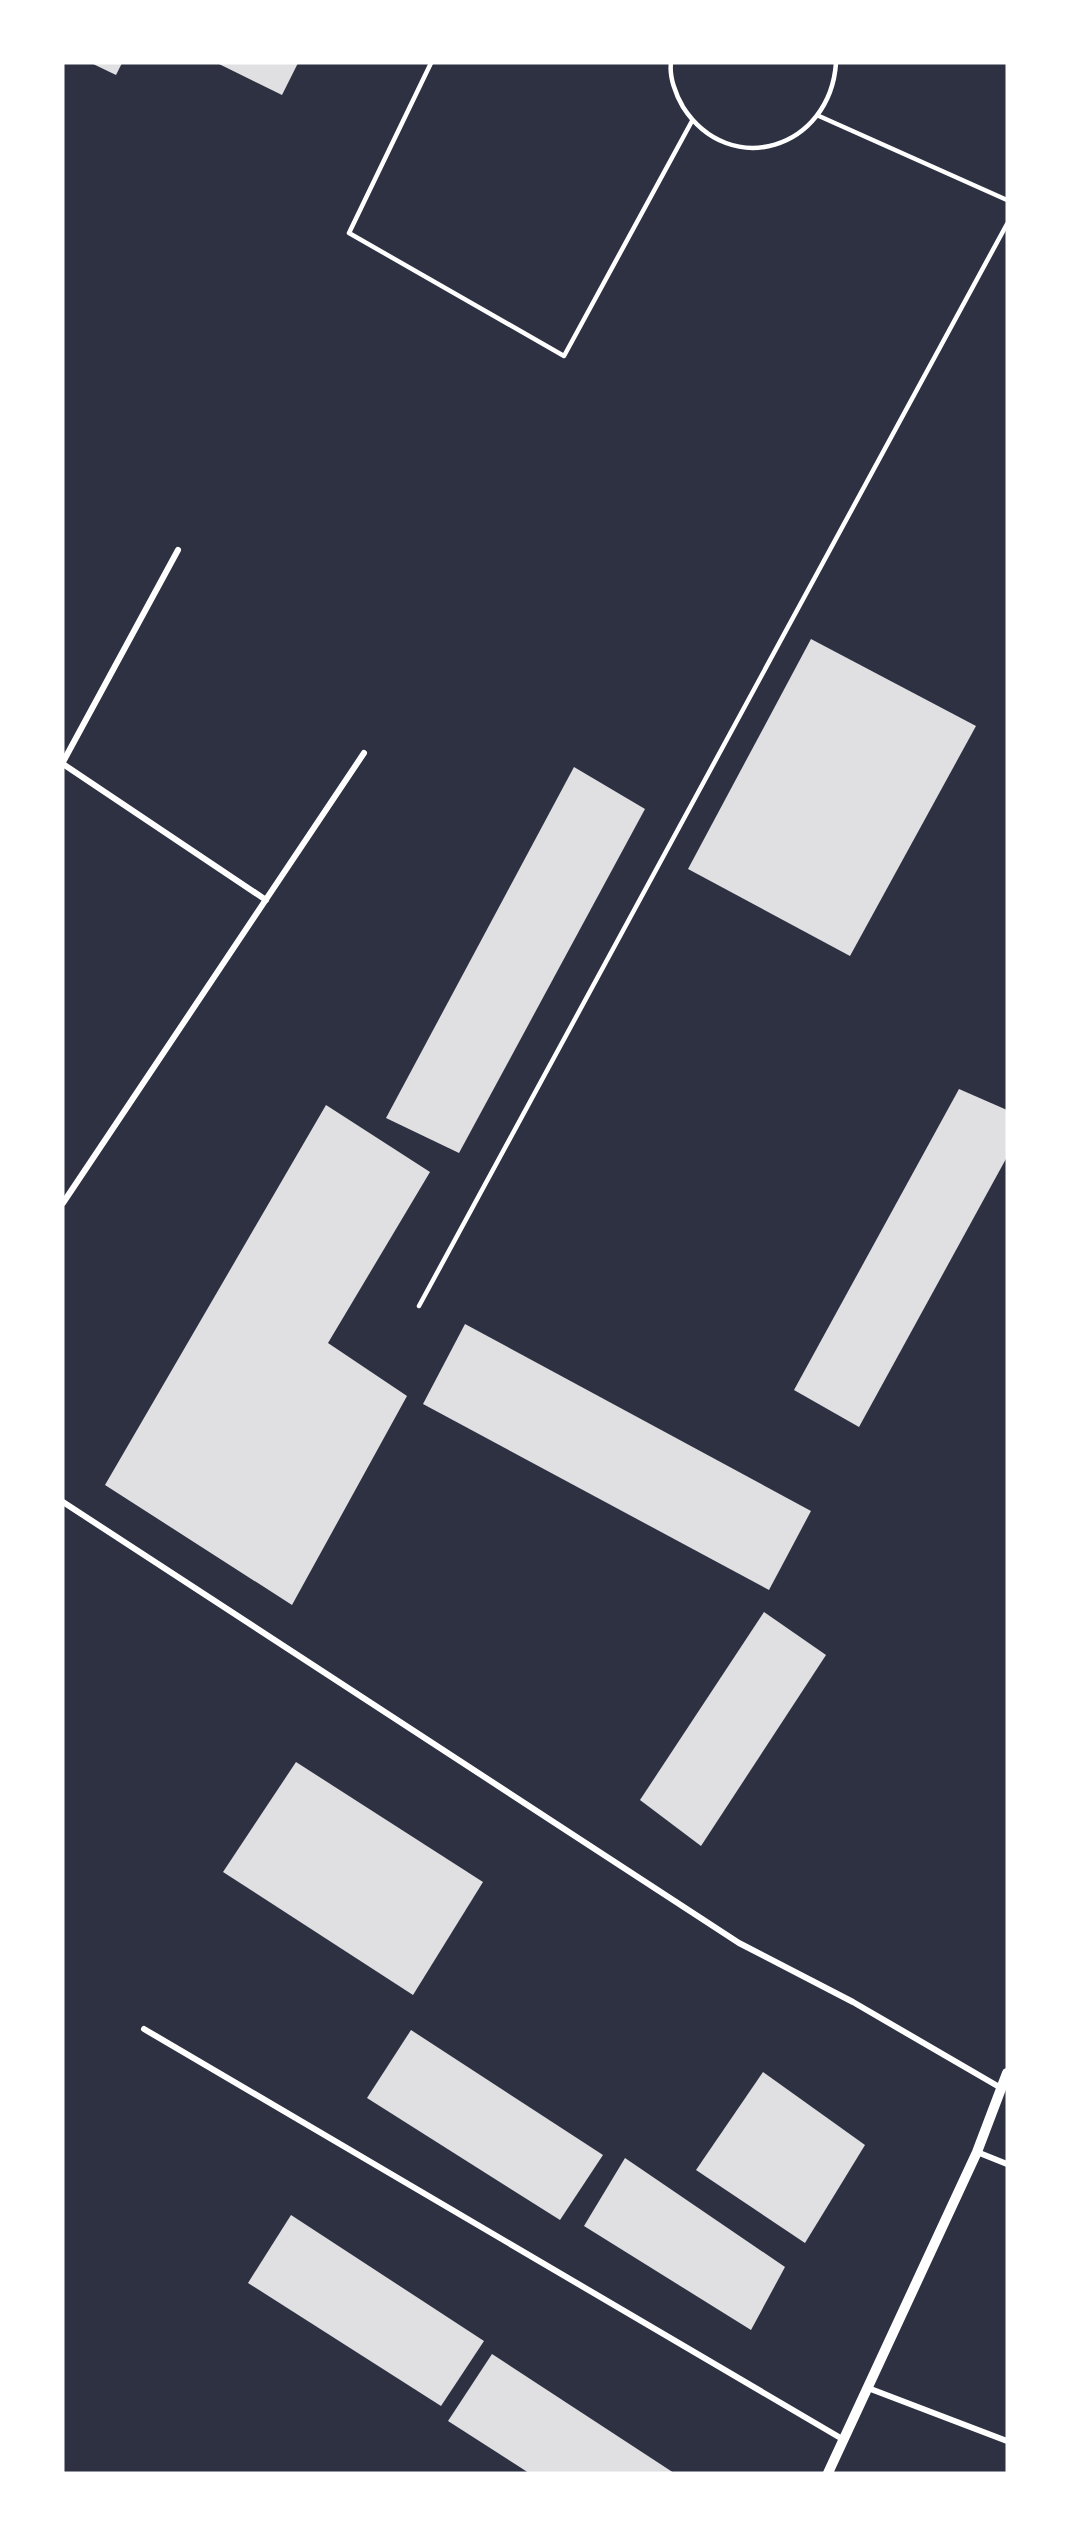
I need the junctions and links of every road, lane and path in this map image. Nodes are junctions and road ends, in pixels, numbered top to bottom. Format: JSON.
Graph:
{"nodes":[{"id":1,"x":431,"y":63,"type":"edge"},
{"id":2,"x":671,"y":63,"type":"edge"},
{"id":3,"x":836,"y":63,"type":"edge"},
{"id":4,"x":819,"y":116,"type":"junction"},
{"id":5,"x":692,"y":121,"type":"junction"},
{"id":6,"x":1007,"y":200,"type":"edge"},
{"id":7,"x":1007,"y":224,"type":"edge"},
{"id":8,"x":178,"y":550,"type":"dead end"},
{"id":9,"x":364,"y":753,"type":"dead end"},
{"id":10,"x":63,"y":763,"type":"edge"},
{"id":11,"x":266,"y":900,"type":"junction"},
{"id":12,"x":63,"y":1203,"type":"edge"},
{"id":13,"x":419,"y":1306,"type":"dead end"},
{"id":14,"x":63,"y":1502,"type":"edge"},
{"id":15,"x":144,"y":2029,"type":"dead end"},
{"id":16,"x":1007,"y":2073,"type":"edge"},
{"id":17,"x":1001,"y":2088,"type":"junction"},
{"id":18,"x":977,"y":2152,"type":"junction"},
{"id":19,"x":1007,"y":2164,"type":"edge"},
{"id":20,"x":868,"y":2388,"type":"junction"},
{"id":21,"x":844,"y":2440,"type":"junction"},
{"id":22,"x":1007,"y":2441,"type":"edge"},
{"id":23,"x":828,"y":2473,"type":"edge"}],
"edges":[{"from":1,"to":5,"type":"lane"},
{"from":2,"to":5,"type":"lane"},
{"from":3,"to":4,"type":"lane"},
{"from":4,"to":5,"type":"lane"},
{"from":4,"to":6,"type":"lane"},
{"from":7,"to":13,"type":"lane"},
{"from":8,"to":10,"type":"street"},
{"from":9,"to":11,"type":"street"},
{"from":10,"to":11,"type":"street"},
{"from":11,"to":12,"type":"street"},
{"from":14,"to":17,"type":"street"},
{"from":15,"to":21,"type":"street"},
{"from":16,"to":17,"type":"street"},
{"from":17,"to":18,"type":"street"},
{"from":18,"to":19,"type":"street"},
{"from":18,"to":20,"type":"street"},
{"from":20,"to":21,"type":"street"},
{"from":20,"to":22,"type":"street"},
{"from":21,"to":23,"type":"street"}]}
